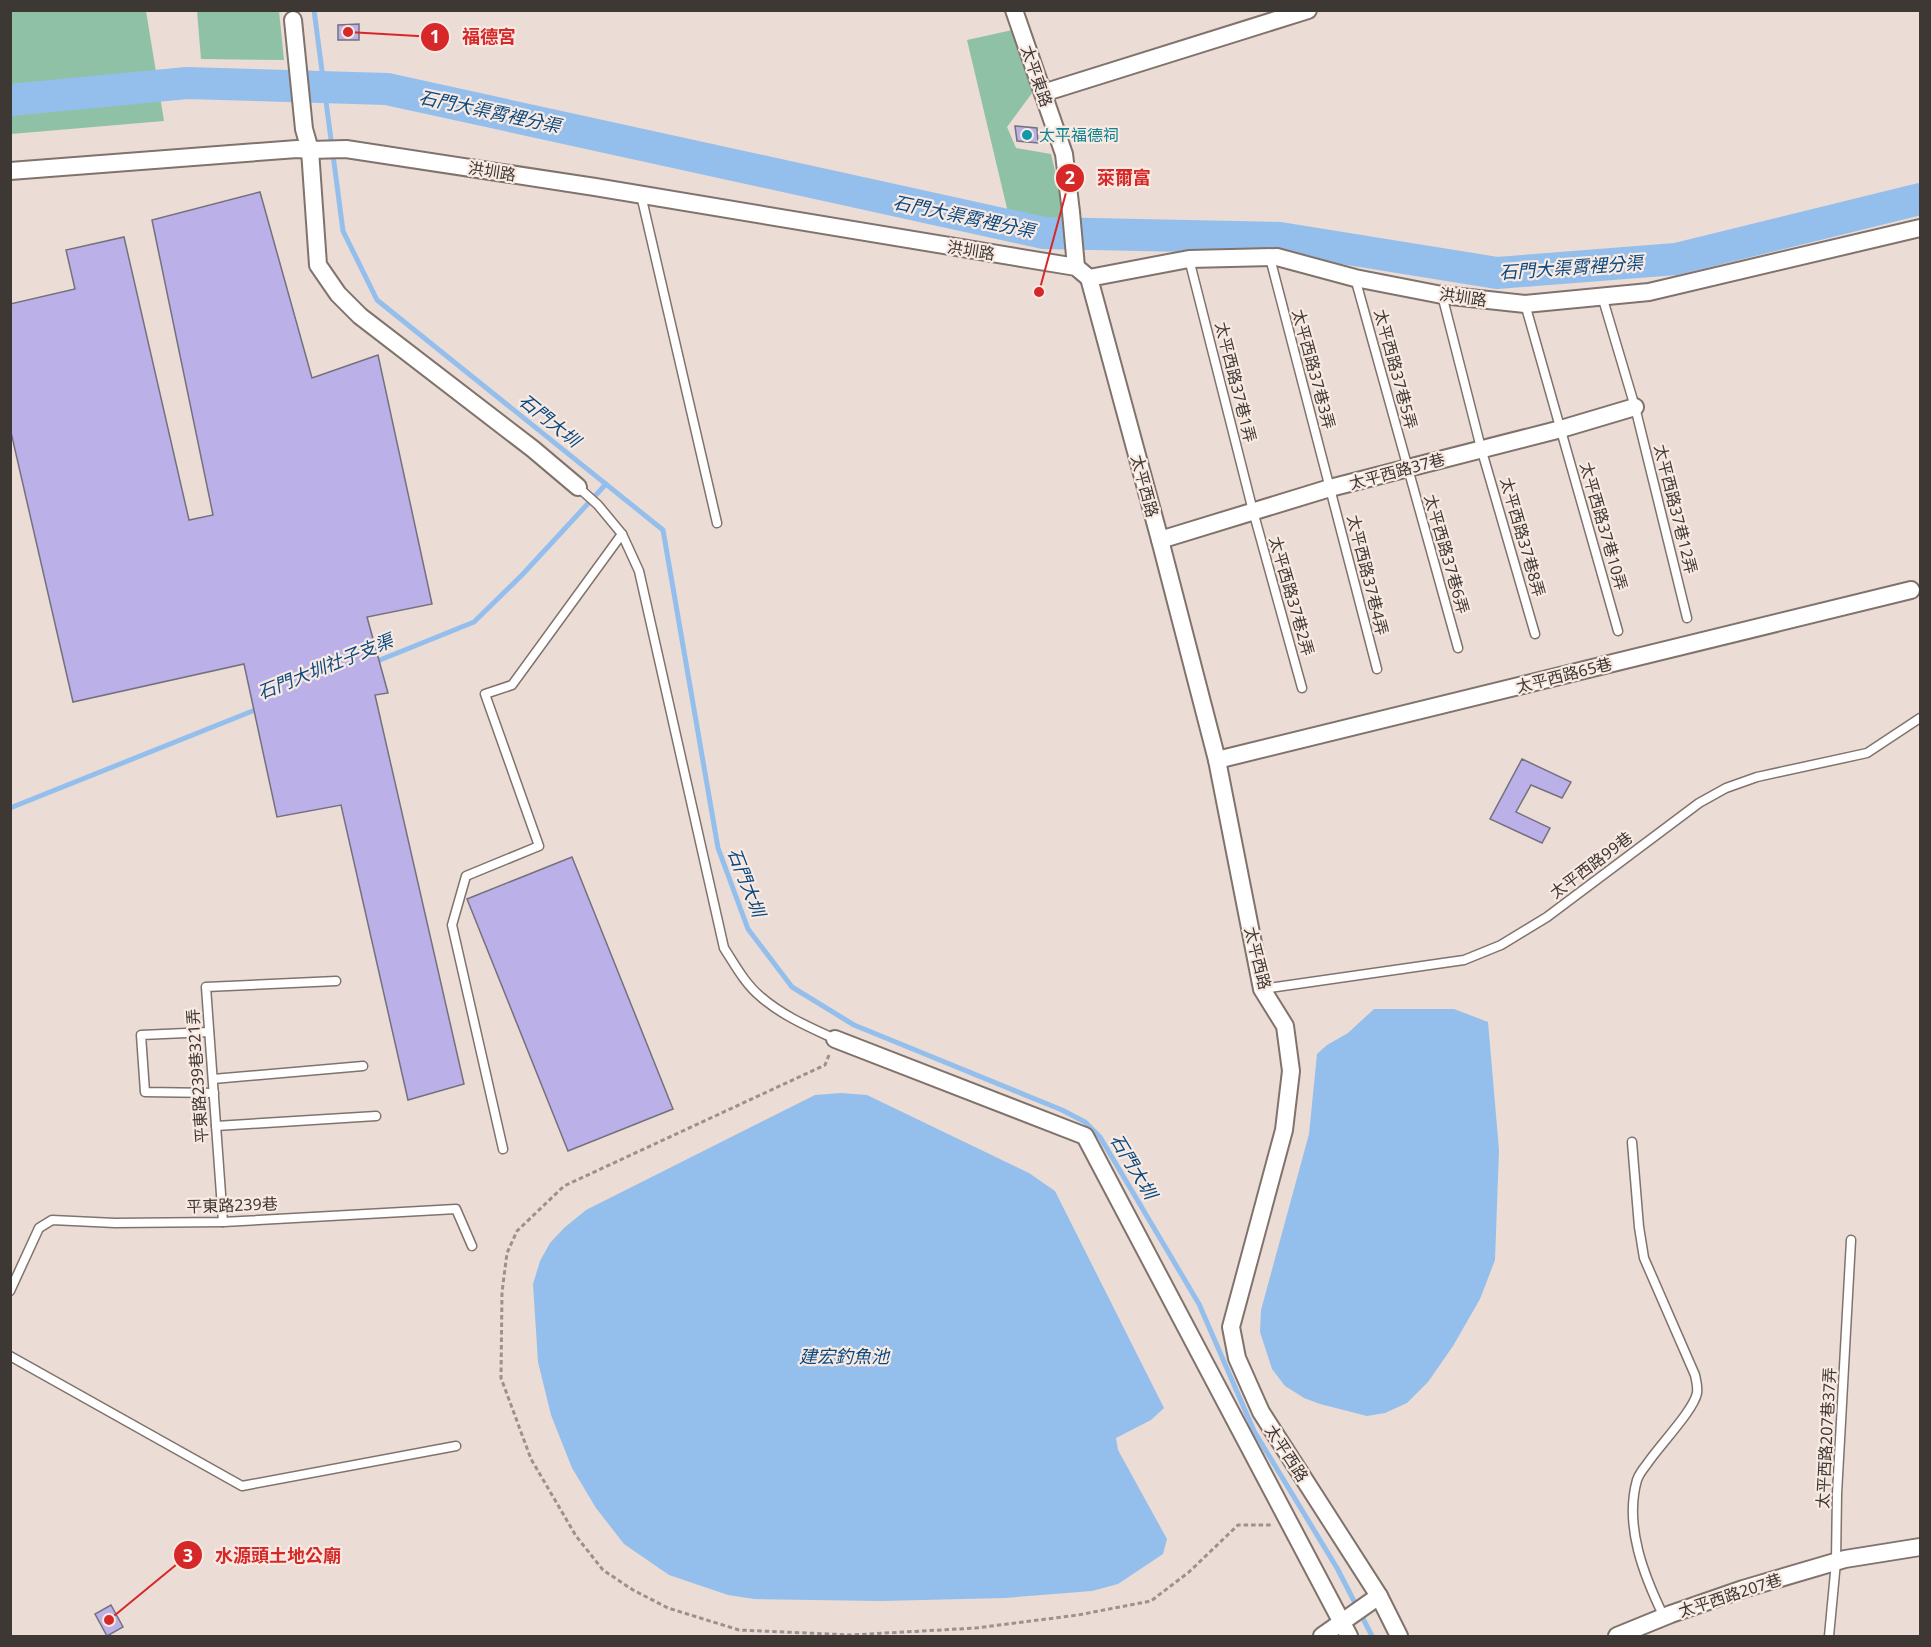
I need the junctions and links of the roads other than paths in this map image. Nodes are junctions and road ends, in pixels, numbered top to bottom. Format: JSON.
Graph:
{"nodes":[{"id":1,"x":1014,"y":10,"type":"edge"},
{"id":2,"x":1308,"y":10,"type":"edge"},
{"id":3,"x":293,"y":20,"type":"dead end"},
{"id":4,"x":1042,"y":93,"type":"junction"},
{"id":5,"x":317,"y":150,"type":"junction"},
{"id":6,"x":10,"y":171,"type":"edge"},
{"id":7,"x":641,"y":195,"type":"junction"},
{"id":8,"x":1920,"y":228,"type":"edge"},
{"id":9,"x":1270,"y":258,"type":"junction"},
{"id":10,"x":1189,"y":259,"type":"junction"},
{"id":11,"x":1076,"y":267,"type":"junction"},
{"id":12,"x":1089,"y":278,"type":"junction"},
{"id":13,"x":1355,"y":278,"type":"junction"},
{"id":14,"x":1442,"y":295,"type":"junction"},
{"id":15,"x":1602,"y":296,"type":"junction"},
{"id":16,"x":1525,"y":304,"type":"junction"},
{"id":17,"x":1635,"y":407,"type":"junction"},
{"id":18,"x":1561,"y":429,"type":"junction"},
{"id":19,"x":1481,"y":448,"type":"junction"},
{"id":20,"x":1407,"y":468,"type":"junction"},
{"id":21,"x":578,"y":487,"type":"joint"},
{"id":22,"x":1330,"y":488,"type":"junction"},
{"id":23,"x":1253,"y":511,"type":"junction"},
{"id":24,"x":717,"y":523,"type":"dead end"},
{"id":25,"x":622,"y":534,"type":"junction"},
{"id":26,"x":1160,"y":540,"type":"junction"},
{"id":27,"x":1911,"y":590,"type":"dead end"},
{"id":28,"x":1688,"y":618,"type":"dead end"},
{"id":29,"x":1618,"y":631,"type":"dead end"},
{"id":30,"x":1535,"y":634,"type":"dead end"},
{"id":31,"x":1458,"y":648,"type":"dead end"},
{"id":32,"x":1377,"y":669,"type":"dead end"},
{"id":33,"x":1302,"y":688,"type":"dead end"},
{"id":34,"x":1920,"y":718,"type":"edge"},
{"id":35,"x":1217,"y":760,"type":"junction"},
{"id":36,"x":336,"y":981,"type":"dead end"},
{"id":37,"x":1262,"y":989,"type":"junction"},
{"id":38,"x":209,"y":1032,"type":"junction"},
{"id":39,"x":835,"y":1039,"type":"joint"},
{"id":40,"x":363,"y":1066,"type":"dead end"},
{"id":41,"x":213,"y":1079,"type":"junction"},
{"id":42,"x":214,"y":1092,"type":"junction"},
{"id":43,"x":376,"y":1116,"type":"dead end"},
{"id":44,"x":216,"y":1126,"type":"junction"},
{"id":45,"x":1632,"y":1142,"type":"dead end"},
{"id":46,"x":503,"y":1149,"type":"dead end"},
{"id":47,"x":223,"y":1222,"type":"junction"},
{"id":48,"x":1851,"y":1240,"type":"dead end"},
{"id":49,"x":472,"y":1246,"type":"dead end"},
{"id":50,"x":10,"y":1291,"type":"edge"},
{"id":51,"x":10,"y":1356,"type":"edge"},
{"id":52,"x":456,"y":1446,"type":"dead end"},
{"id":53,"x":1920,"y":1547,"type":"edge"},
{"id":54,"x":1841,"y":1560,"type":"junction"},
{"id":55,"x":1373,"y":1600,"type":"junction"},
{"id":56,"x":1664,"y":1617,"type":"junction"},
{"id":57,"x":1346,"y":1625,"type":"edge"},
{"id":58,"x":1322,"y":1636,"type":"edge"},
{"id":59,"x":1399,"y":1636,"type":"edge"},
{"id":60,"x":1617,"y":1636,"type":"edge"},
{"id":61,"x":1829,"y":1636,"type":"edge"}],
"edges":[{"from":1,"to":4,"type":"street","name":"太平東路"},
{"from":2,"to":4,"type":"street"},
{"from":3,"to":5,"type":"street"},
{"from":4,"to":11,"type":"street","name":"太平東路"},
{"from":5,"to":6,"type":"street","name":"洪圳路"},
{"from":5,"to":7,"type":"street","name":"洪圳路"},
{"from":5,"to":21,"type":"street"},
{"from":7,"to":11,"type":"street","name":"洪圳路"},
{"from":7,"to":24,"type":"lane"},
{"from":8,"to":15,"type":"street","name":"洪圳路"},
{"from":9,"to":10,"type":"street","name":"洪圳路"},
{"from":9,"to":13,"type":"street","name":"洪圳路"},
{"from":9,"to":22,"type":"lane","name":"太平西路37巷3弄"},
{"from":10,"to":12,"type":"street","name":"洪圳路"},
{"from":10,"to":23,"type":"lane","name":"太平西路37巷1弄"},
{"from":11,"to":12,"type":"street"},
{"from":12,"to":26,"type":"street","name":"太平西路"},
{"from":13,"to":14,"type":"street","name":"洪圳路"},
{"from":13,"to":20,"type":"lane","name":"太平西路37巷5弄"},
{"from":14,"to":16,"type":"street","name":"洪圳路"},
{"from":14,"to":19,"type":"lane","name":"太平西路37巷8弄"},
{"from":15,"to":16,"type":"street","name":"洪圳路"},
{"from":15,"to":17,"type":"lane","name":"太平西路37巷12弄"},
{"from":16,"to":18,"type":"lane","name":"太平西路37巷10弄"},
{"from":17,"to":18,"type":"street","name":"太平西路37巷"},
{"from":17,"to":28,"type":"lane","name":"太平西路37巷12弄"},
{"from":18,"to":19,"type":"street","name":"太平西路37巷"},
{"from":18,"to":29,"type":"lane","name":"太平西路37巷10弄"},
{"from":19,"to":20,"type":"street","name":"太平西路37巷"},
{"from":19,"to":30,"type":"lane","name":"太平西路37巷8弄"},
{"from":20,"to":22,"type":"street","name":"太平西路37巷"},
{"from":20,"to":31,"type":"lane","name":"太平西路37巷6弄"},
{"from":21,"to":25,"type":"lane"},
{"from":22,"to":23,"type":"street","name":"太平西路37巷"},
{"from":22,"to":32,"type":"lane","name":"太平西路37巷4弄"},
{"from":23,"to":26,"type":"street","name":"太平西路37巷"},
{"from":23,"to":33,"type":"lane","name":"太平西路37巷2弄"},
{"from":25,"to":39,"type":"lane"},
{"from":25,"to":46,"type":"lane"},
{"from":26,"to":35,"type":"street","name":"太平西路"},
{"from":27,"to":35,"type":"street","name":"太平西路65巷"},
{"from":34,"to":37,"type":"lane","name":"太平西路99巷"},
{"from":35,"to":37,"type":"street","name":"太平西路"},
{"from":36,"to":38,"type":"lane","name":"平東路239巷321弄"},
{"from":37,"to":55,"type":"street","name":"太平西路"},
{"from":38,"to":41,"type":"lane","name":"平東路239巷321弄"},
{"from":38,"to":42,"type":"lane"},
{"from":39,"to":57,"type":"street"},
{"from":40,"to":41,"type":"lane"},
{"from":41,"to":42,"type":"lane","name":"平東路239巷321弄"},
{"from":42,"to":44,"type":"lane","name":"平東路239巷321弄"},
{"from":43,"to":44,"type":"lane"},
{"from":44,"to":47,"type":"lane","name":"平東路239巷321弄"},
{"from":45,"to":56,"type":"lane"},
{"from":47,"to":49,"type":"lane","name":"平東路239巷"},
{"from":47,"to":50,"type":"lane","name":"平東路239巷"},
{"from":48,"to":54,"type":"lane","name":"太平西路207巷37弄"},
{"from":51,"to":52,"type":"lane"},
{"from":53,"to":54,"type":"street","name":"太平西路207巷"},
{"from":54,"to":56,"type":"street","name":"太平西路207巷"},
{"from":54,"to":61,"type":"lane","name":"太平西路207巷37弄"},
{"from":55,"to":57,"type":"street"},
{"from":55,"to":59,"type":"street","name":"太平西路"},
{"from":56,"to":60,"type":"street","name":"太平西路207巷"},
{"from":57,"to":58,"type":"street"}]}
